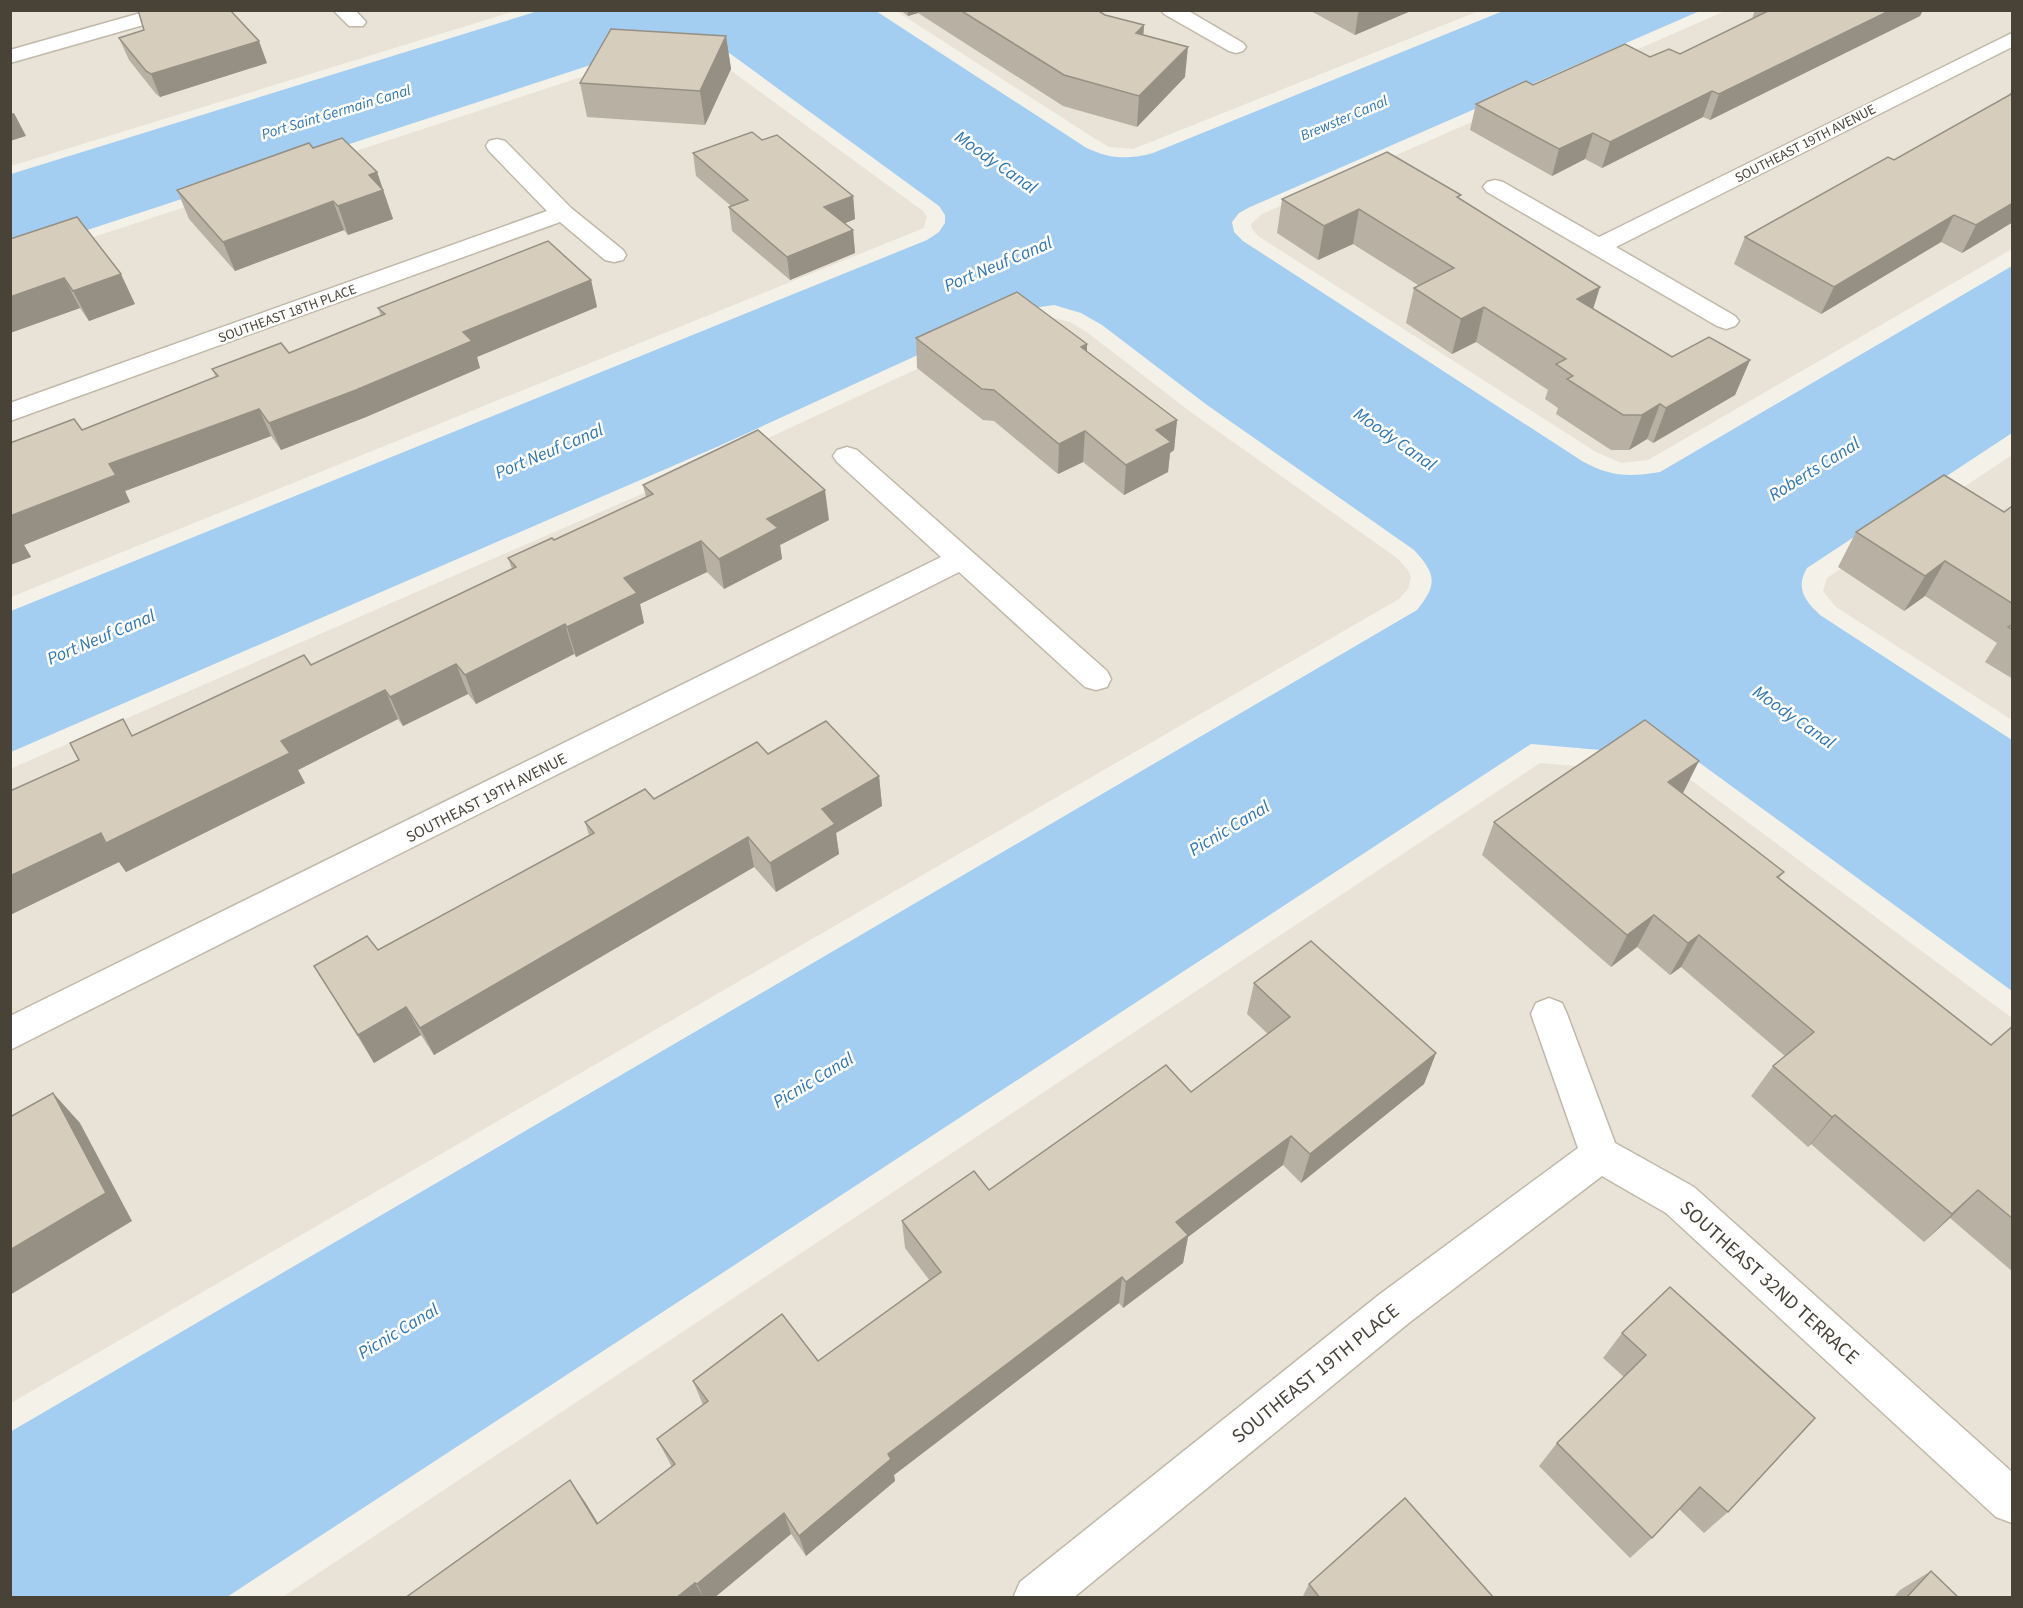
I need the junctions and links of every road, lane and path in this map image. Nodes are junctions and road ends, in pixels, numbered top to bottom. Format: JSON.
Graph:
{"nodes":[{"id":1,"x":175,"y":10,"type":"edge"},
{"id":2,"x":1171,"y":10,"type":"edge"},
{"id":3,"x":2013,"y":39,"type":"edge"},
{"id":4,"x":1236,"y":47,"type":"dead end"},
{"id":5,"x":10,"y":57,"type":"edge"},
{"id":6,"x":497,"y":146,"type":"dead end"},
{"id":7,"x":1495,"y":187,"type":"dead end"},
{"id":8,"x":563,"y":213,"type":"junction"},
{"id":9,"x":1598,"y":248,"type":"junction"},
{"id":10,"x":614,"y":255,"type":"dead end"},
{"id":11,"x":1726,"y":321,"type":"dead end"},
{"id":12,"x":10,"y":413,"type":"edge"},
{"id":13,"x":847,"y":456,"type":"dead end"},
{"id":14,"x":961,"y":559,"type":"junction"},
{"id":15,"x":1096,"y":679,"type":"dead end"},
{"id":16,"x":1549,"y":1014,"type":"dead end"},
{"id":17,"x":10,"y":1034,"type":"edge"},
{"id":18,"x":1600,"y":1155,"type":"junction"},
{"id":19,"x":2013,"y":1501,"type":"edge"},
{"id":20,"x":1036,"y":1598,"type":"edge"}],
"edges":[{"from":1,"to":5,"type":"street"},
{"from":2,"to":4,"type":"street"},
{"from":3,"to":9,"type":"street","name":"SOUTHEAST 19TH AVENUE"},
{"from":6,"to":8,"type":"street"},
{"from":7,"to":9,"type":"street"},
{"from":8,"to":10,"type":"street"},
{"from":8,"to":12,"type":"street","name":"SOUTHEAST 18TH PLACE"},
{"from":9,"to":11,"type":"street"},
{"from":13,"to":14,"type":"street"},
{"from":14,"to":15,"type":"street"},
{"from":14,"to":17,"type":"street","name":"SOUTHEAST 19TH AVENUE"},
{"from":16,"to":18,"type":"street"},
{"from":18,"to":19,"type":"street","name":"SOUTHEAST 32ND TERRACE"},
{"from":18,"to":20,"type":"street","name":"SOUTHEAST 19TH PLACE"}]}
